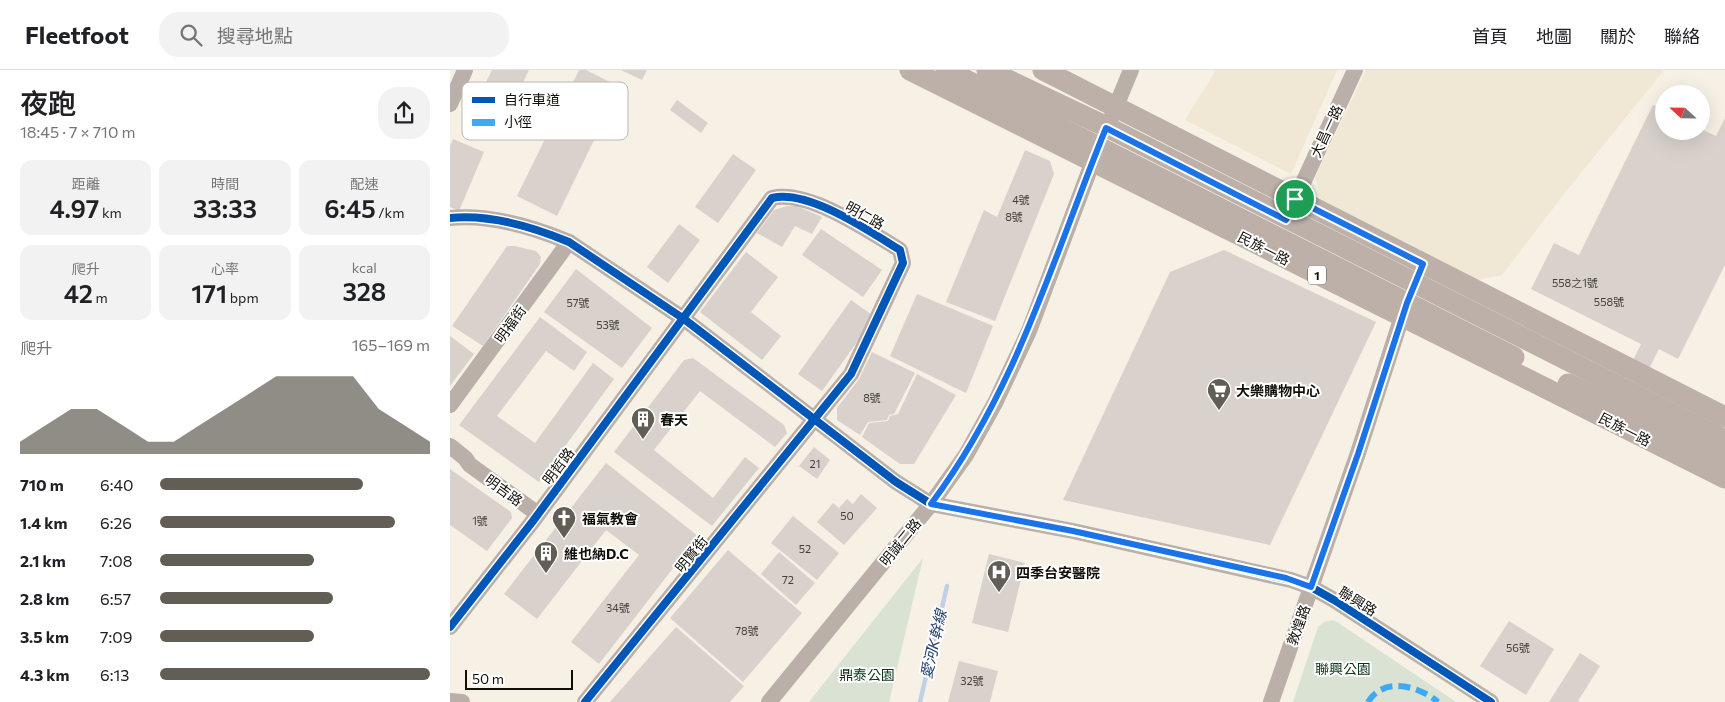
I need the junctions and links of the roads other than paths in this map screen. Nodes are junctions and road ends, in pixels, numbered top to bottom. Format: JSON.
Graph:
{"nodes":[{"id":1,"x":466,"y":70,"type":"edge"},
{"id":2,"x":910,"y":70,"type":"edge"},
{"id":3,"x":946,"y":70,"type":"edge"},
{"id":4,"x":987,"y":70,"type":"edge"},
{"id":5,"x":1043,"y":70,"type":"edge"},
{"id":6,"x":1131,"y":70,"type":"edge"},
{"id":7,"x":1355,"y":70,"type":"edge"},
{"id":8,"x":450,"y":104,"type":"edge"},
{"id":9,"x":1116,"y":107,"type":"junction"},
{"id":10,"x":1099,"y":145,"type":"junction"},
{"id":11,"x":1295,"y":199,"type":"junction"},
{"id":12,"x":450,"y":218,"type":"edge"},
{"id":13,"x":1286,"y":220,"type":"junction"},
{"id":14,"x":569,"y":242,"type":"junction"},
{"id":15,"x":1423,"y":264,"type":"junction"},
{"id":16,"x":1408,"y":301,"type":"junction"},
{"id":17,"x":684,"y":319,"type":"junction"},
{"id":18,"x":450,"y":405,"type":"edge"},
{"id":19,"x":1725,"y":417,"type":"edge"},
{"id":20,"x":815,"y":421,"type":"junction"},
{"id":21,"x":1725,"y":440,"type":"edge"},
{"id":22,"x":450,"y":446,"type":"edge"},
{"id":23,"x":450,"y":457,"type":"edge"},
{"id":24,"x":1725,"y":460,"type":"edge"},
{"id":25,"x":470,"y":465,"type":"junction"},
{"id":26,"x":1725,"y":478,"type":"edge"},
{"id":27,"x":931,"y":504,"type":"junction"},
{"id":28,"x":538,"y":514,"type":"junction"},
{"id":29,"x":1311,"y":587,"type":"junction"},
{"id":30,"x":450,"y":627,"type":"edge"},
{"id":31,"x":450,"y":701,"type":"edge"},
{"id":32,"x":462,"y":702,"type":"edge"},
{"id":33,"x":585,"y":702,"type":"edge"},
{"id":34,"x":769,"y":702,"type":"edge"},
{"id":35,"x":1271,"y":702,"type":"edge"},
{"id":36,"x":1492,"y":702,"type":"edge"}],
"edges":[{"from":1,"to":8,"type":"street"},
{"from":2,"to":10,"type":"main road","name":"民族一路","number":"1"},
{"from":3,"to":10,"type":"main road","name":"民族一路","number":"1"},
{"from":4,"to":10,"type":"main road","name":"民族一路","number":"1"},
{"from":5,"to":9,"type":"main road"},
{"from":6,"to":9,"type":"street","name":"明誠二路"},
{"from":7,"to":11,"type":"street","name":"大昌一路"},
{"from":9,"to":10,"type":"street","name":"明誠二路"},
{"from":9,"to":11,"type":"main road"},
{"from":10,"to":13,"type":"main road","name":"民族一路","number":"1"},
{"from":10,"to":16,"type":"main road","name":"民族一路","number":"1"},
{"from":10,"to":27,"type":"street","name":"明誠二路"},
{"from":11,"to":13,"type":"street","name":"大昌一路"},
{"from":11,"to":15,"type":"main road"},
{"from":12,"to":14,"type":"street"},
{"from":13,"to":16,"type":"main road","name":"民族一路","number":"1"},
{"from":14,"to":17,"type":"street"},
{"from":14,"to":18,"type":"street","name":"明福街"},
{"from":15,"to":16,"type":"street","name":"敦煌路"},
{"from":15,"to":19,"type":"main road"},
{"from":16,"to":21,"type":"main road","name":"民族一路","number":"1"},
{"from":16,"to":24,"type":"main road","name":"民族一路","number":"1"},
{"from":16,"to":26,"type":"main road","name":"民族一路","number":"1"},
{"from":16,"to":29,"type":"street","name":"敦煌路"},
{"from":17,"to":20,"type":"street"},
{"from":17,"to":20,"type":"street","name":"明仁路"},
{"from":17,"to":28,"type":"street","name":"明哲路"},
{"from":20,"to":27,"type":"street"},
{"from":20,"to":33,"type":"street","name":"明賢街"},
{"from":22,"to":25,"type":"street","name":"明吉路"},
{"from":23,"to":25,"type":"street","name":"明吉路"},
{"from":25,"to":28,"type":"street","name":"明吉路"},
{"from":27,"to":29,"type":"street","name":"聯興路"},
{"from":27,"to":34,"type":"street","name":"明誠二路"},
{"from":28,"to":30,"type":"street","name":"明哲路"},
{"from":29,"to":35,"type":"street","name":"敦煌路"},
{"from":29,"to":36,"type":"street","name":"聯興路"},
{"from":31,"to":32,"type":"street"}]}
